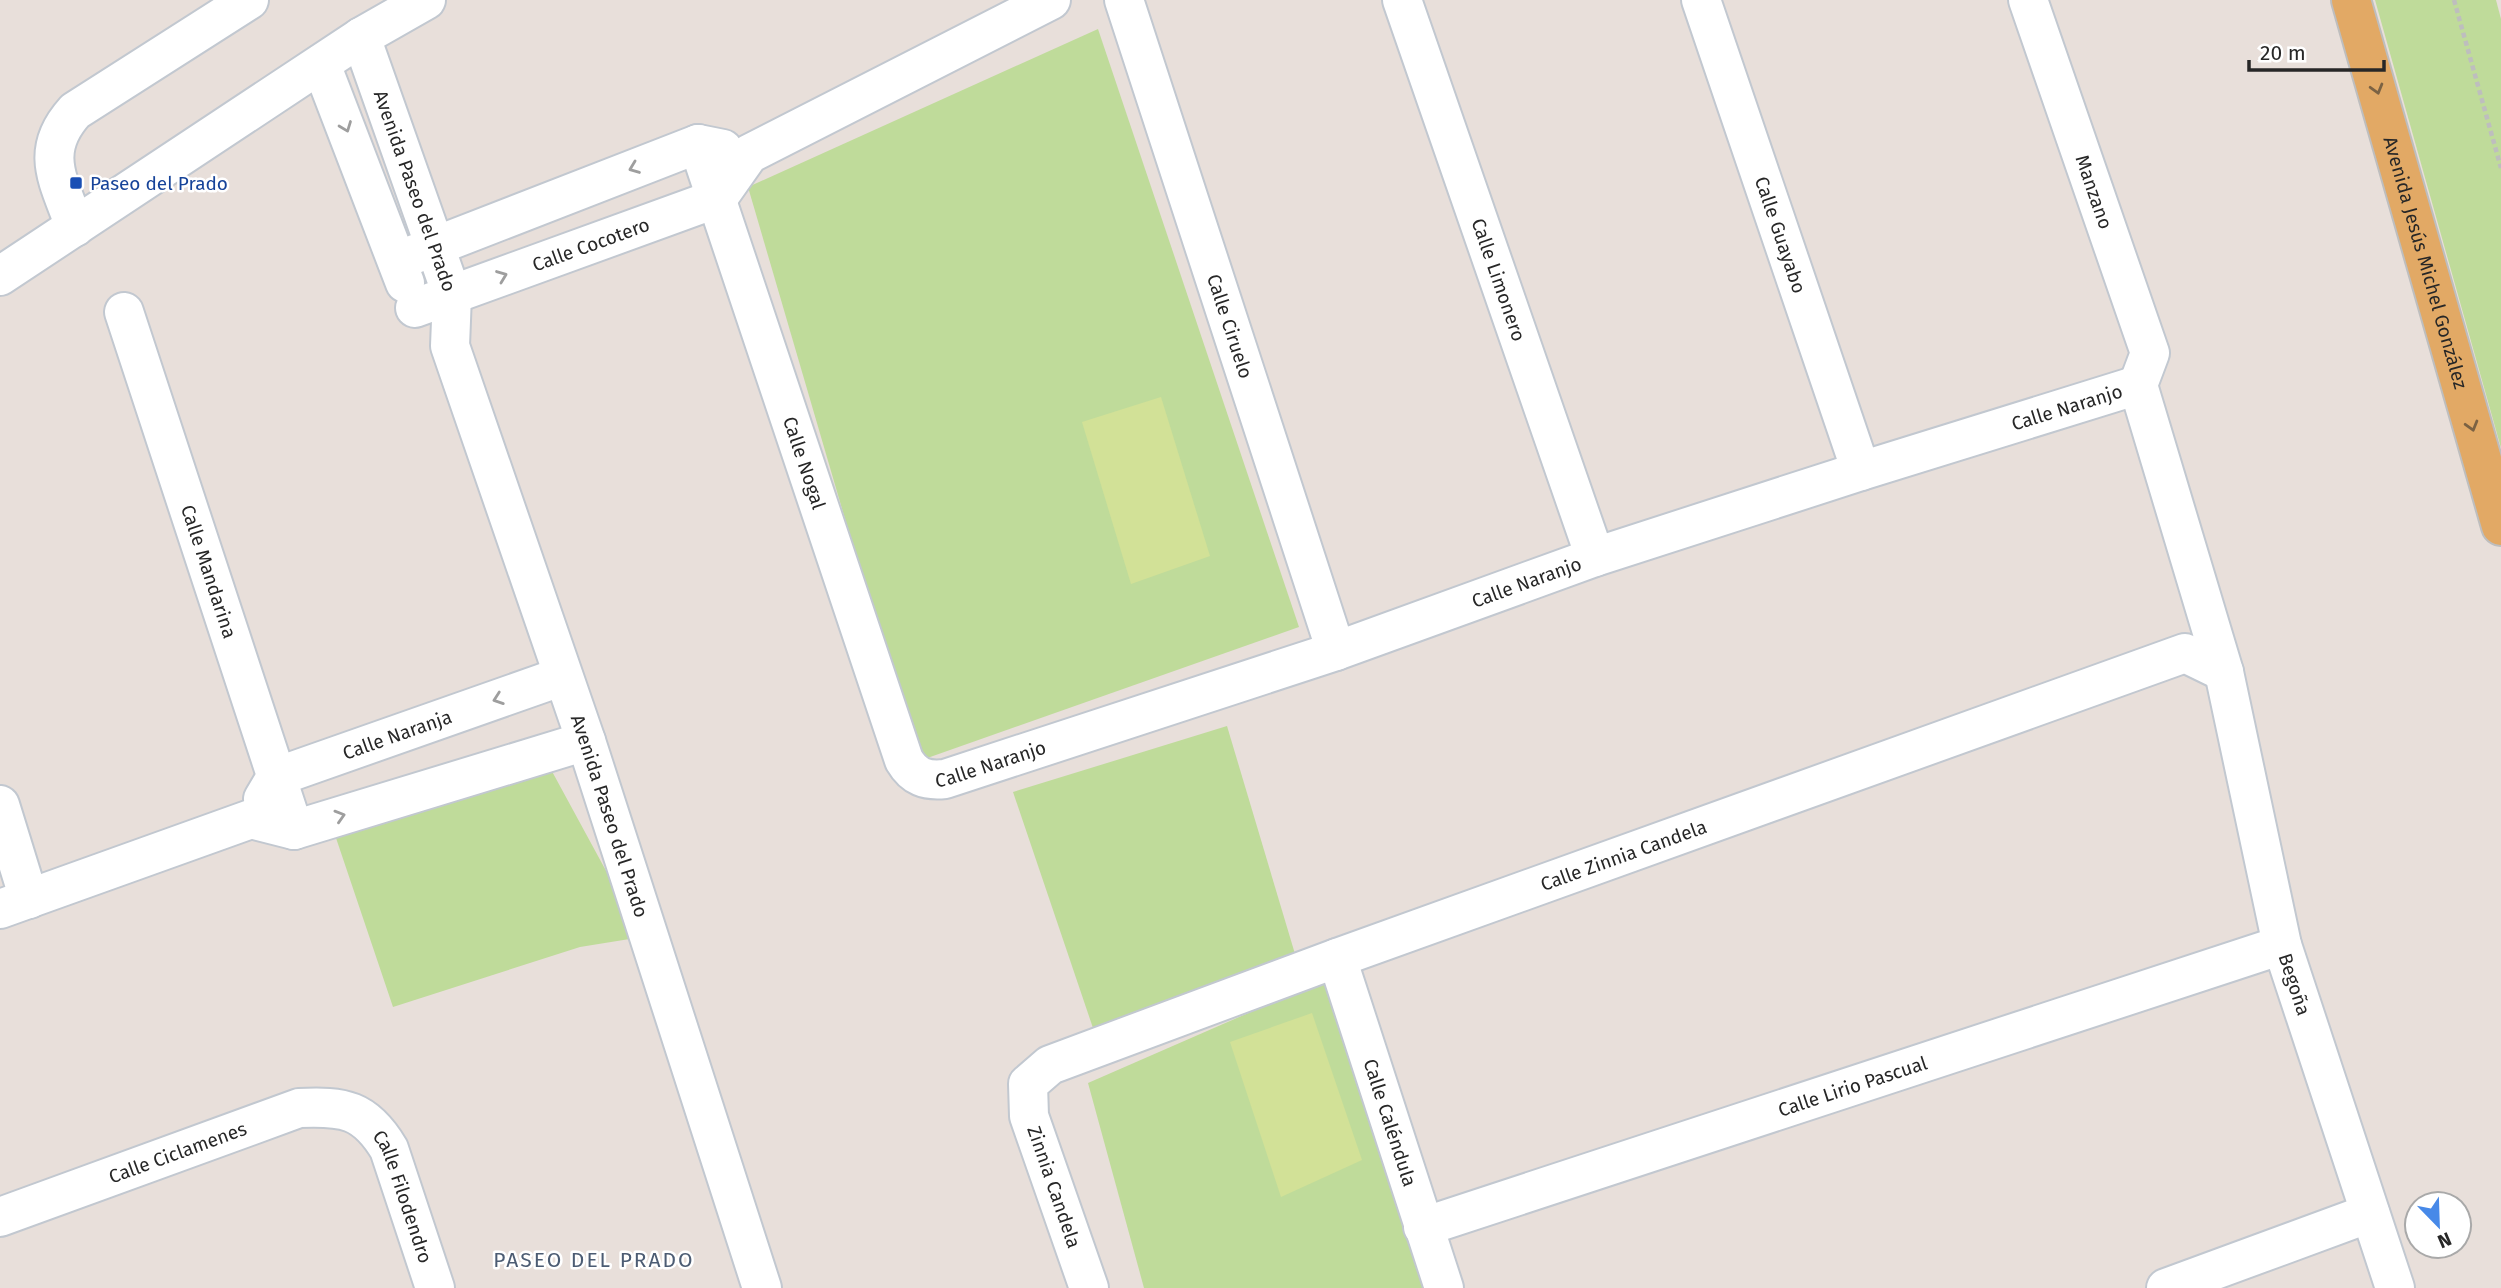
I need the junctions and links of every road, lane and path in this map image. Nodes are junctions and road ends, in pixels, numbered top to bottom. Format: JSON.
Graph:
{"nodes":[{"id":1,"x":249,"y":0,"type":"edge"},
{"id":2,"x":426,"y":0,"type":"edge"},
{"id":3,"x":1051,"y":0,"type":"edge"},
{"id":4,"x":1124,"y":0,"type":"edge"},
{"id":5,"x":1402,"y":0,"type":"edge"},
{"id":6,"x":1701,"y":0,"type":"edge"},
{"id":7,"x":2028,"y":0,"type":"edge"},
{"id":8,"x":2351,"y":0,"type":"edge"},
{"id":9,"x":2454,"y":0,"type":"edge"},
{"id":10,"x":361,"y":37,"type":"junction"},
{"id":11,"x":321,"y":64,"type":"junction"},
{"id":12,"x":698,"y":144,"type":"junction"},
{"id":13,"x":749,"y":154,"type":"junction"},
{"id":14,"x":2501,"y":169,"type":"edge"},
{"id":15,"x":718,"y":198,"type":"junction"},
{"id":16,"x":75,"y":227,"type":"junction"},
{"id":17,"x":435,"y":245,"type":"junction"},
{"id":18,"x":397,"y":261,"type":"junction"},
{"id":19,"x":0,"y":276,"type":"edge"},
{"id":20,"x":452,"y":295,"type":"junction"},
{"id":21,"x":415,"y":308,"type":"junction"},
{"id":22,"x":124,"y":312,"type":"dead end"},
{"id":23,"x":450,"y":346,"type":"junction"},
{"id":24,"x":2138,"y":385,"type":"junction"},
{"id":25,"x":1861,"y":471,"type":"junction"},
{"id":26,"x":2501,"y":526,"type":"edge"},
{"id":27,"x":1595,"y":557,"type":"junction"},
{"id":28,"x":1336,"y":651,"type":"junction"},
{"id":29,"x":2224,"y":672,"type":"junction"},
{"id":30,"x":563,"y":676,"type":"junction"},
{"id":31,"x":586,"y":741,"type":"junction"},
{"id":32,"x":276,"y":777,"type":"junction"},
{"id":33,"x":919,"y":777,"type":"joint"},
{"id":34,"x":0,"y":805,"type":"edge"},
{"id":35,"x":251,"y":819,"type":"junction"},
{"id":36,"x":294,"y":830,"type":"junction"},
{"id":37,"x":14,"y":904,"type":"edge"},
{"id":38,"x":2282,"y":945,"type":"junction"},
{"id":39,"x":1337,"y":958,"type":"junction"},
{"id":40,"x":1028,"y":1084,"type":"joint"},
{"id":41,"x":359,"y":1114,"type":"joint"},
{"id":42,"x":2370,"y":1213,"type":"junction"},
{"id":43,"x":0,"y":1217,"type":"edge"},
{"id":44,"x":1423,"y":1227,"type":"junction"},
{"id":45,"x":435,"y":1288,"type":"edge"},
{"id":46,"x":762,"y":1288,"type":"edge"},
{"id":47,"x":1089,"y":1288,"type":"edge"},
{"id":48,"x":1444,"y":1288,"type":"edge"},
{"id":49,"x":2166,"y":1288,"type":"edge"},
{"id":50,"x":2395,"y":1288,"type":"edge"}],
"edges":[{"from":1,"to":16,"type":"street"},
{"from":2,"to":10,"type":"street"},
{"from":3,"to":13,"type":"street"},
{"from":4,"to":28,"type":"street","name":"Calle Ciruelo"},
{"from":5,"to":27,"type":"street","name":"Calle Limonero"},
{"from":6,"to":25,"type":"street","name":"Calle Guayabo"},
{"from":7,"to":24,"type":"street","name":"Manzano"},
{"from":8,"to":26,"type":"main road","name":"Avenida Jesús Michel González","one_way":true},
{"from":9,"to":14,"type":"path"},
{"from":10,"to":11,"type":"street"},
{"from":10,"to":17,"type":"street","name":"Avenida Paseo del Prado"},
{"from":11,"to":16,"type":"street"},
{"from":11,"to":18,"type":"street","name":"Avenida Paseo del Prado","one_way":true},
{"from":12,"to":13,"type":"street"},
{"from":12,"to":15,"type":"street","name":"Calle Nogal"},
{"from":12,"to":17,"type":"street","one_way":true},
{"from":13,"to":15,"type":"street"},
{"from":20,"to":15,"type":"street","name":"Calle Cocotero","one_way":true},
{"from":15,"to":33,"type":"street","name":"Calle Nogal"},
{"from":16,"to":19,"type":"street"},
{"from":17,"to":18,"type":"street"},
{"from":17,"to":20,"type":"street","name":"Avenida Paseo del Prado"},
{"from":18,"to":21,"type":"street","name":"Avenida Paseo del Prado"},
{"from":20,"to":21,"type":"street","name":"Calle Cocotero"},
{"from":20,"to":23,"type":"street","name":"Avenida Paseo del Prado"},
{"from":21,"to":23,"type":"street","name":"Avenida Paseo del Prado"},
{"from":22,"to":32,"type":"street","name":"Calle Mandarina"},
{"from":23,"to":30,"type":"street","name":"Avenida Paseo del Prado"},
{"from":24,"to":25,"type":"street","name":"Calle Naranjo"},
{"from":24,"to":29,"type":"street","name":"Begoña"},
{"from":25,"to":27,"type":"street","name":"Calle Naranjo"},
{"from":27,"to":28,"type":"street","name":"Calle Naranjo"},
{"from":28,"to":33,"type":"street","name":"Calle Naranjo"},
{"from":29,"to":38,"type":"street","name":"Begoña"},
{"from":29,"to":39,"type":"street","name":"Calle Zinnia Candela"},
{"from":30,"to":31,"type":"street","name":"Avenida Paseo del Prado"},
{"from":30,"to":32,"type":"street","name":"Calle Naranja","one_way":true},
{"from":36,"to":31,"type":"street","one_way":true},
{"from":31,"to":46,"type":"street","name":"Avenida Paseo del Prado"},
{"from":32,"to":35,"type":"street"},
{"from":32,"to":36,"type":"street","name":"Calle Mandarina"},
{"from":34,"to":37,"type":"street"},
{"from":35,"to":36,"type":"street"},
{"from":35,"to":37,"type":"street"},
{"from":38,"to":42,"type":"street","name":"Begoña"},
{"from":38,"to":44,"type":"street","name":"Calle Lirio Pascual"},
{"from":39,"to":40,"type":"street","name":"Calle Zinnia Candela"},
{"from":39,"to":44,"type":"street","name":"Calle Caléndula"},
{"from":40,"to":47,"type":"street","name":"Zinnia Candela"},
{"from":41,"to":43,"type":"street","name":"Calle Ciclamenes"},
{"from":41,"to":45,"type":"street","name":"Calle Filodendro"},
{"from":42,"to":49,"type":"street"},
{"from":42,"to":50,"type":"street","name":"Begoña"},
{"from":44,"to":48,"type":"street","name":"Calle Caléndula"}]}
